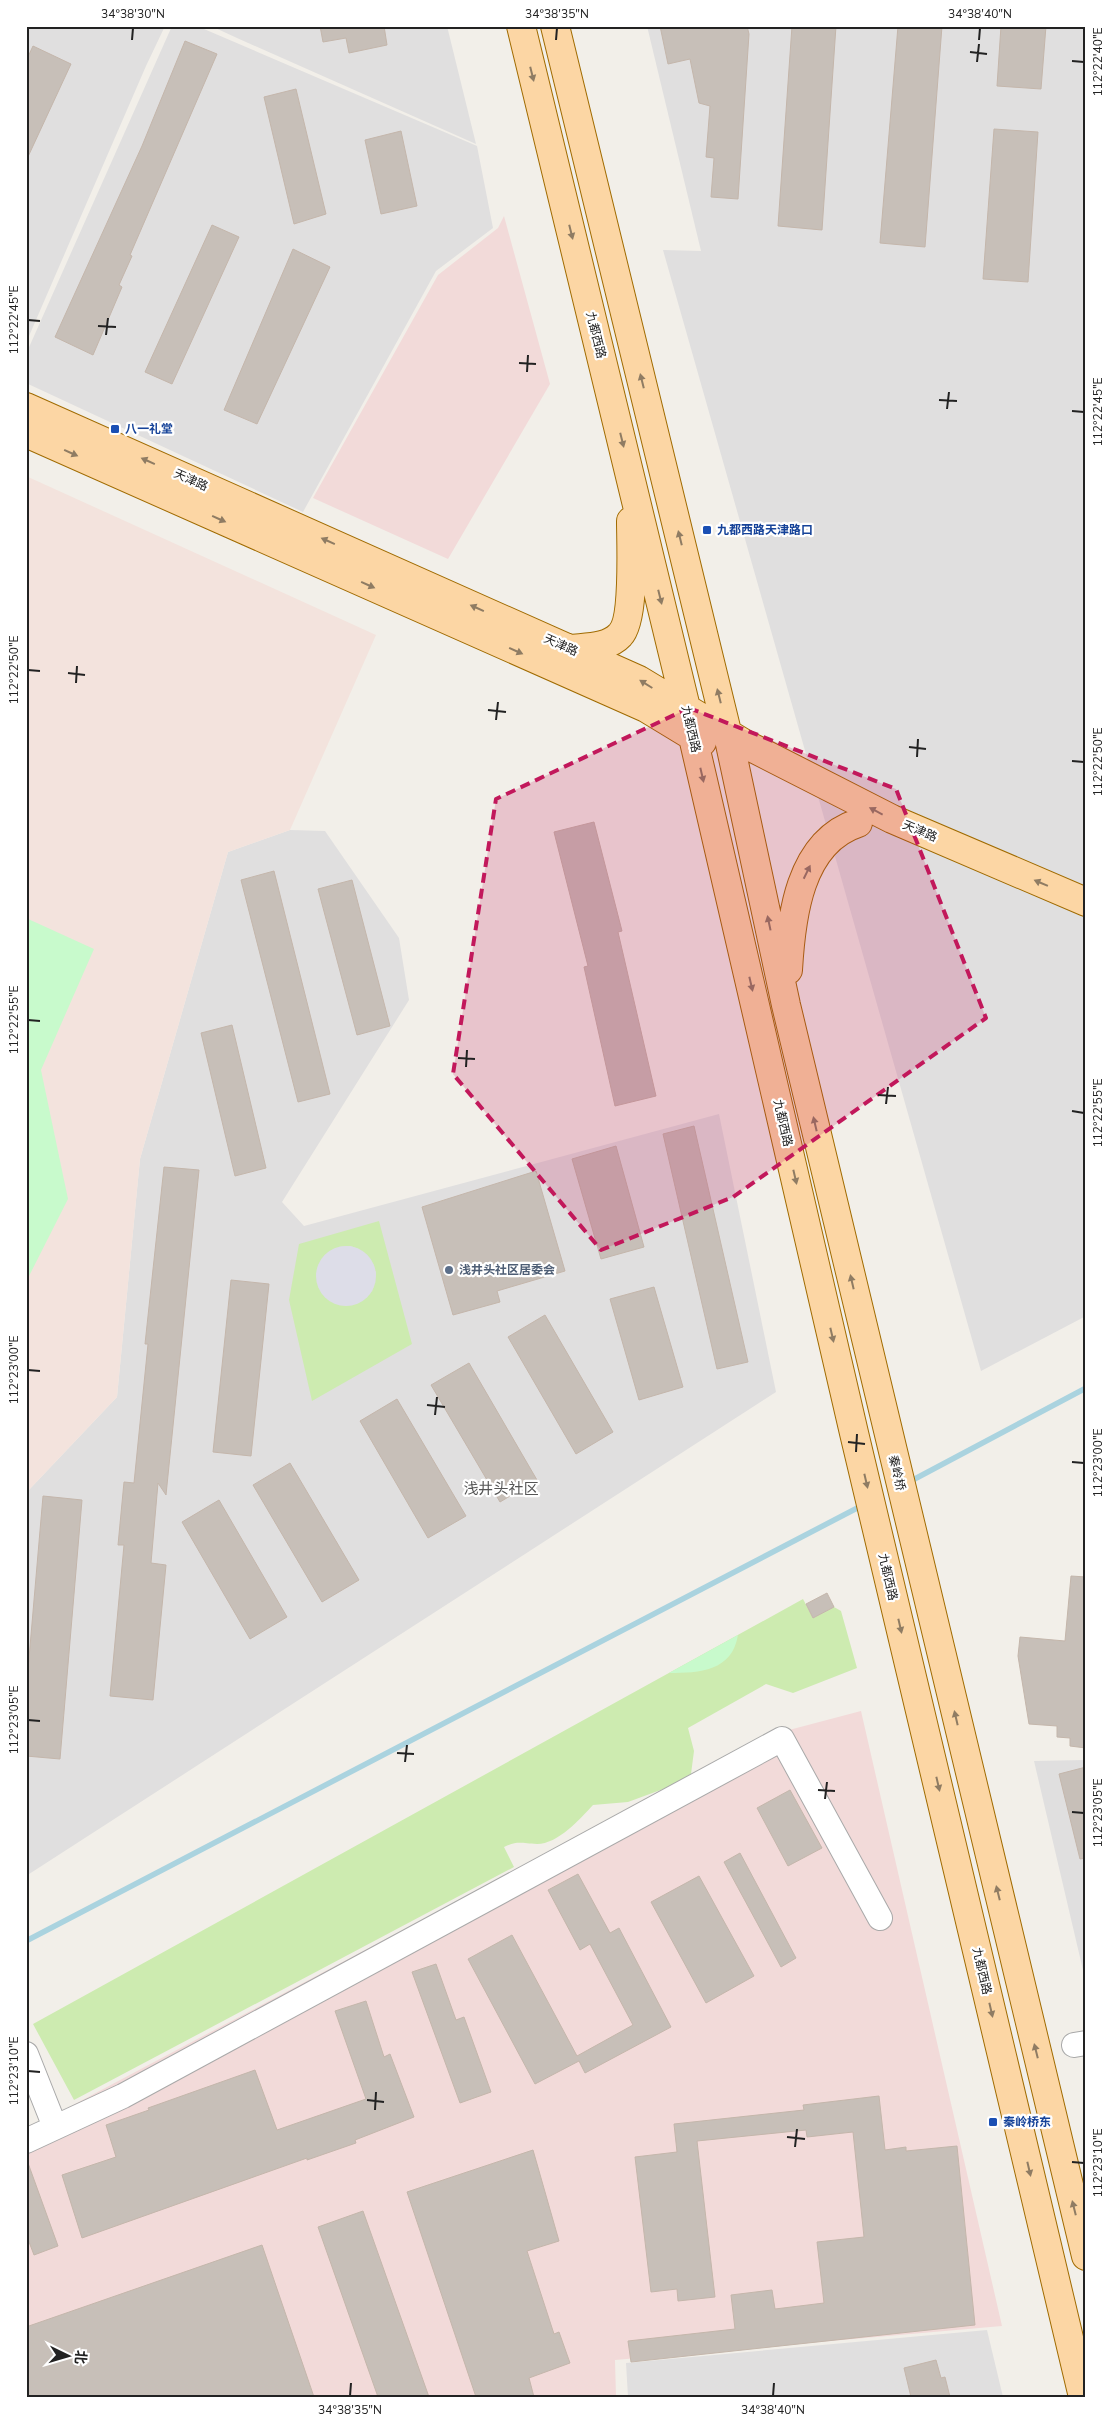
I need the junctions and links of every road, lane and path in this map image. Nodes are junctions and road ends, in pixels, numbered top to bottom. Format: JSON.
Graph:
{"nodes":[{"id":1,"x":521,"y":26,"type":"edge"},
{"id":2,"x":555,"y":26,"type":"edge"},
{"id":3,"x":26,"y":407,"type":"edge"},
{"id":4,"x":26,"y":434,"type":"edge"},
{"id":5,"x":632,"y":482,"type":"junction"},
{"id":6,"x":569,"y":649,"type":"junction"},
{"id":7,"x":687,"y":710,"type":"junction"},
{"id":8,"x":693,"y":737,"type":"junction"},
{"id":9,"x":731,"y":747,"type":"junction"},
{"id":10,"x":858,"y":823,"type":"junction"},
{"id":11,"x":1086,"y":902,"type":"edge"},
{"id":12,"x":1086,"y":922,"type":"edge"},
{"id":13,"x":786,"y":1005,"type":"junction"},
{"id":14,"x":880,"y":1918,"type":"dead end"},
{"id":15,"x":26,"y":2054,"type":"edge"},
{"id":16,"x":55,"y":2127,"type":"junction"},
{"id":17,"x":26,"y":2141,"type":"edge"},
{"id":18,"x":1086,"y":2256,"type":"edge"},
{"id":19,"x":1083,"y":2397,"type":"edge"}],
"edges":[{"from":1,"to":5,"type":"main road","name":"九都西路","one_way":true},
{"from":9,"to":2,"type":"main road","one_way":true},
{"from":6,"to":3,"type":"main road","name":"天津路","one_way":true},
{"from":4,"to":8,"type":"main road","name":"天津路","one_way":true},
{"from":5,"to":6,"type":"main road"},
{"from":5,"to":7,"type":"main road","name":"九都西路","one_way":true},
{"from":7,"to":6,"type":"main road","name":"天津路","one_way":true},
{"from":7,"to":8,"type":"main road","name":"九都西路"},
{"from":7,"to":9,"type":"main road","name":"天津路"},
{"from":8,"to":9,"type":"main road","name":"天津路"},
{"from":8,"to":19,"type":"main road","name":"九都西路","one_way":true},
{"from":9,"to":10,"type":"main road","name":"天津路"},
{"from":11,"to":9,"type":"main road","name":"天津路","one_way":true},
{"from":13,"to":9,"type":"main road","one_way":true},
{"from":10,"to":12,"type":"main road","name":"天津路"},
{"from":13,"to":10,"type":"main road","one_way":true},
{"from":18,"to":13,"type":"main road","name":"秦岭桥","one_way":true},
{"from":14,"to":16,"type":"street"},
{"from":15,"to":16,"type":"street"},
{"from":16,"to":17,"type":"street"}]}
